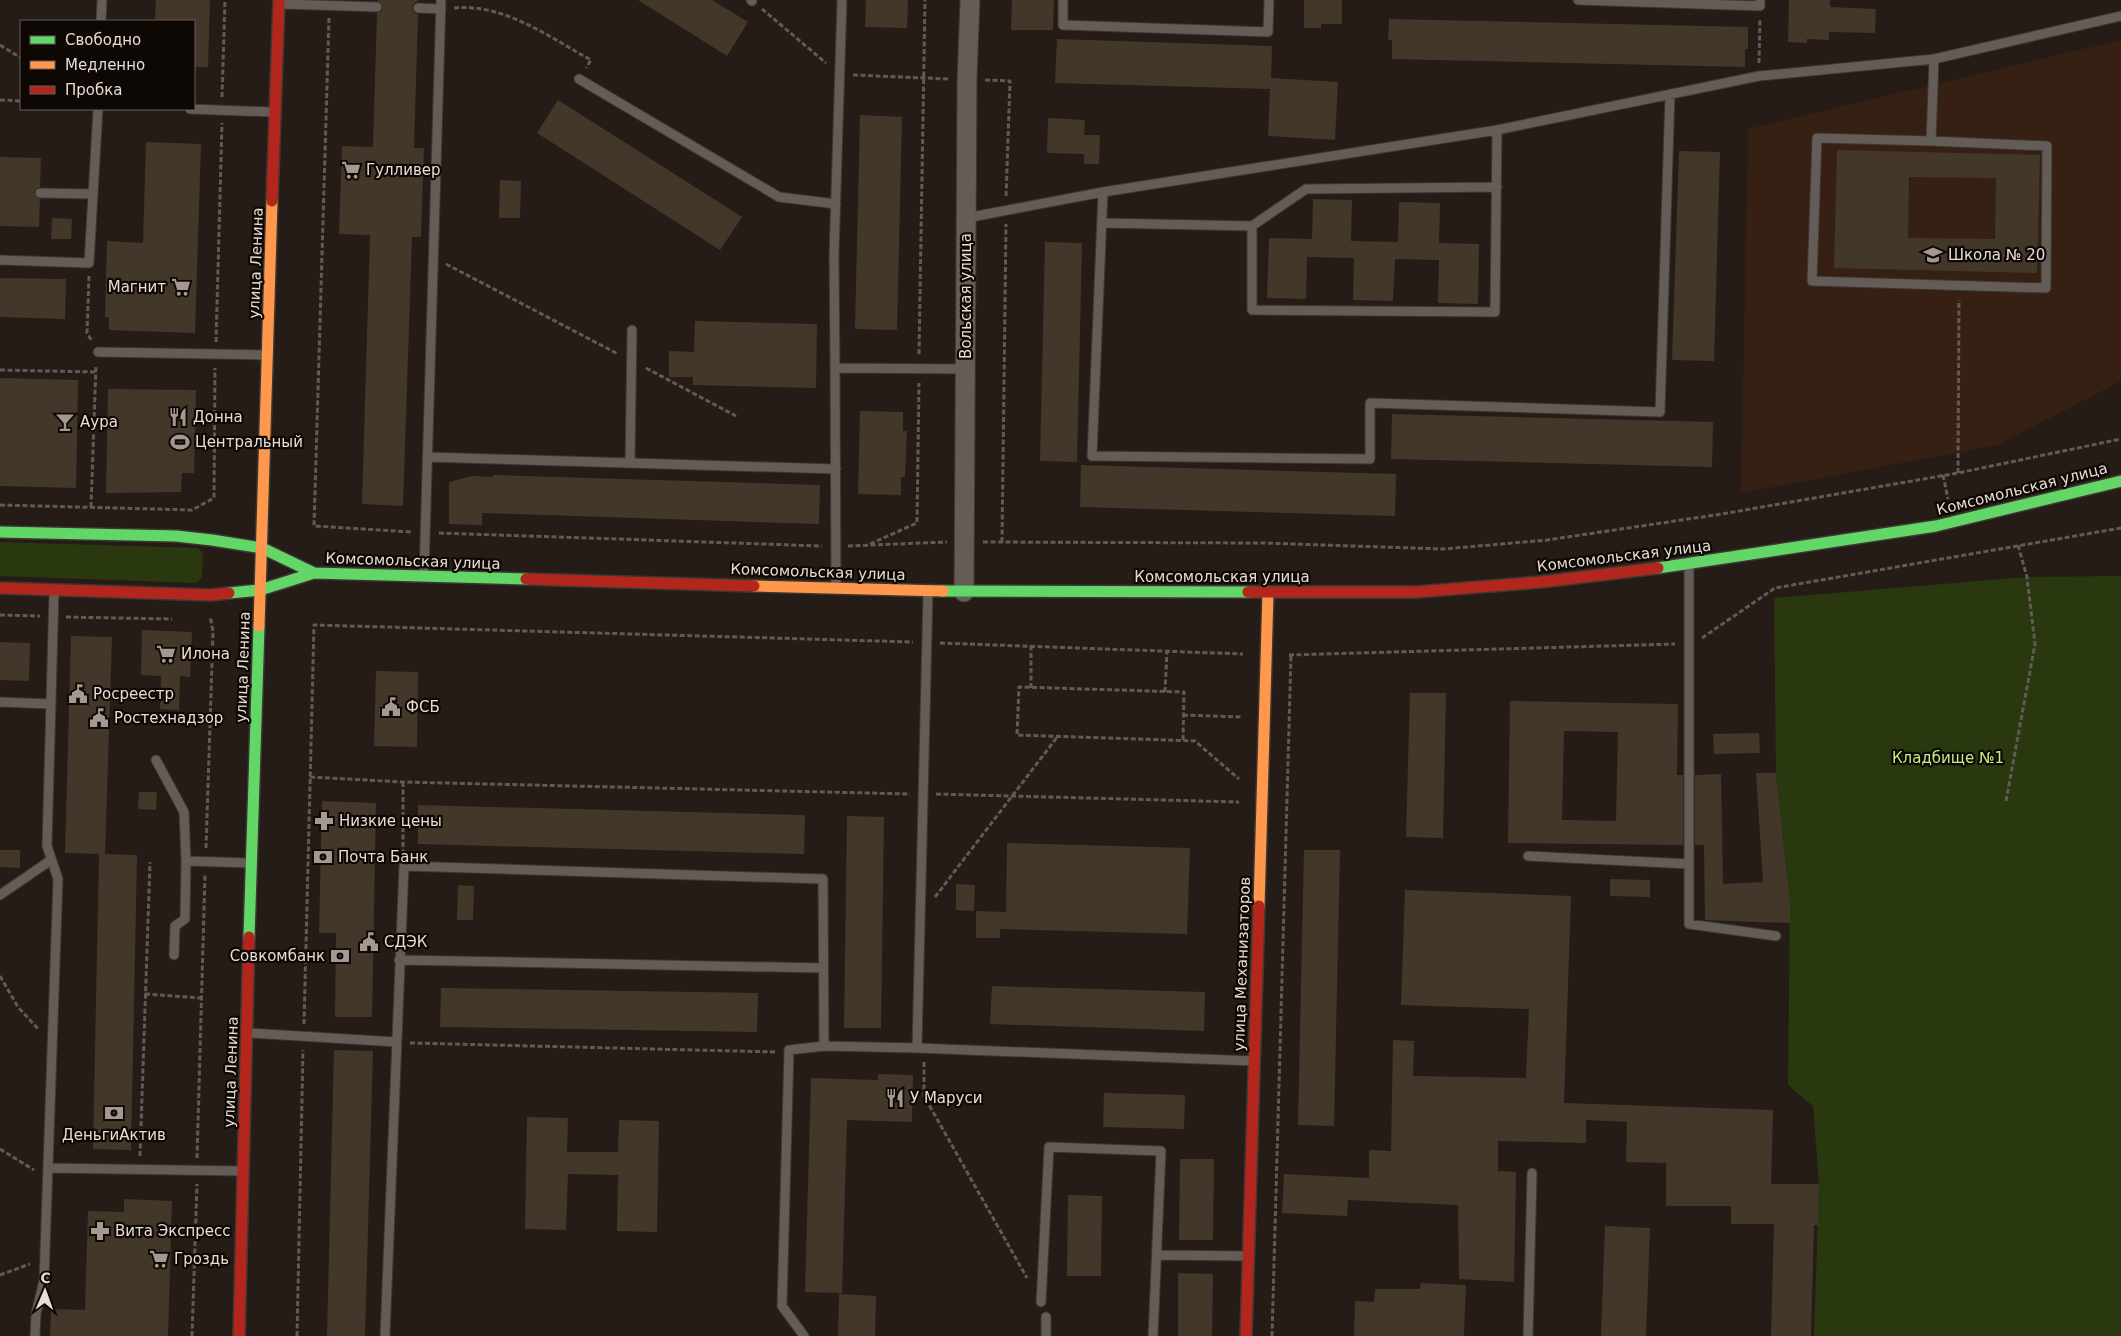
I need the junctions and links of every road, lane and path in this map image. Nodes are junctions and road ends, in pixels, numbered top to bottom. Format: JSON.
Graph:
{"nodes":[{"id":1,"x":102,"y":0,"type":"edge"},
{"id":2,"x":225,"y":0,"type":"edge"},
{"id":3,"x":751,"y":0,"type":"edge"},
{"id":4,"x":842,"y":0,"type":"edge"},
{"id":5,"x":925,"y":0,"type":"edge"},
{"id":6,"x":970,"y":0,"type":"edge"},
{"id":7,"x":1063,"y":0,"type":"edge"},
{"id":8,"x":1269,"y":0,"type":"edge"},
{"id":9,"x":1578,"y":0,"type":"edge"},
{"id":10,"x":279,"y":2,"type":"edge"},
{"id":11,"x":1760,"y":3,"type":"edge"},
{"id":12,"x":441,"y":4,"type":"edge"},
{"id":13,"x":329,"y":6,"type":"junction"},
{"id":14,"x":377,"y":7,"type":"dead end"},
{"id":15,"x":418,"y":8,"type":"dead end"},
{"id":16,"x":2121,"y":16,"type":"edge"},
{"id":17,"x":101,"y":20,"type":"edge"},
{"id":18,"x":0,"y":45,"type":"edge"},
{"id":19,"x":20,"y":57,"type":"edge"},
{"id":20,"x":1934,"y":59,"type":"junction"},
{"id":21,"x":840,"y":74,"type":"junction"},
{"id":22,"x":1759,"y":76,"type":"junction"},
{"id":23,"x":923,"y":78,"type":"junction"},
{"id":24,"x":579,"y":79,"type":"joint"},
{"id":25,"x":967,"y":80,"type":"junction"},
{"id":26,"x":1670,"y":94,"type":"junction"},
{"id":27,"x":0,"y":100,"type":"edge"},
{"id":28,"x":20,"y":101,"type":"edge"},
{"id":29,"x":195,"y":109,"type":"edge"},
{"id":30,"x":98,"y":110,"type":"edge"},
{"id":31,"x":222,"y":110,"type":"junction"},
{"id":32,"x":276,"y":112,"type":"junction"},
{"id":33,"x":1497,"y":130,"type":"junction"},
{"id":34,"x":1931,"y":141,"type":"junction"},
{"id":35,"x":1497,"y":187,"type":"junction"},
{"id":36,"x":1103,"y":192,"type":"junction"},
{"id":37,"x":40,"y":193,"type":"dead end"},
{"id":38,"x":93,"y":194,"type":"junction"},
{"id":39,"x":836,"y":204,"type":"junction"},
{"id":40,"x":1006,"y":210,"type":"junction"},
{"id":41,"x":966,"y":218,"type":"junction"},
{"id":42,"x":1102,"y":223,"type":"junction"},
{"id":43,"x":1252,"y":226,"type":"junction"},
{"id":44,"x":433,"y":256,"type":"junction"},
{"id":45,"x":0,"y":260,"type":"edge"},
{"id":46,"x":89,"y":263,"type":"junction"},
{"id":47,"x":1959,"y":286,"type":"junction"},
{"id":48,"x":632,"y":330,"type":"dead end"},
{"id":49,"x":98,"y":352,"type":"junction"},
{"id":50,"x":216,"y":354,"type":"junction"},
{"id":51,"x":268,"y":355,"type":"junction"},
{"id":52,"x":632,"y":361,"type":"junction"},
{"id":53,"x":835,"y":368,"type":"junction"},
{"id":54,"x":919,"y":368,"type":"junction"},
{"id":55,"x":965,"y":369,"type":"junction"},
{"id":56,"x":0,"y":370,"type":"edge"},
{"id":57,"x":95,"y":372,"type":"junction"},
{"id":58,"x":736,"y":416,"type":"dead end"},
{"id":59,"x":2121,"y":439,"type":"edge"},
{"id":60,"x":427,"y":458,"type":"junction"},
{"id":61,"x":630,"y":463,"type":"junction"},
{"id":62,"x":836,"y":469,"type":"junction"},
{"id":63,"x":1958,"y":473,"type":"junction"},
{"id":64,"x":2121,"y":480,"type":"edge"},
{"id":65,"x":0,"y":505,"type":"edge"},
{"id":66,"x":91,"y":507,"type":"junction"},
{"id":67,"x":2121,"y":528,"type":"edge"},
{"id":68,"x":0,"y":532,"type":"edge"},
{"id":69,"x":425,"y":532,"type":"junction"},
{"id":70,"x":964,"y":542,"type":"junction"},
{"id":71,"x":1002,"y":542,"type":"junction"},
{"id":72,"x":867,"y":545,"type":"junction"},
{"id":73,"x":2018,"y":545,"type":"junction"},
{"id":74,"x":836,"y":546,"type":"junction"},
{"id":75,"x":262,"y":548,"type":"junction"},
{"id":76,"x":1689,"y":564,"type":"junction"},
{"id":77,"x":314,"y":573,"type":"junction"},
{"id":78,"x":424,"y":576,"type":"junction"},
{"id":79,"x":836,"y":587,"type":"junction"},
{"id":80,"x":0,"y":588,"type":"edge"},
{"id":81,"x":54,"y":590,"type":"junction"},
{"id":82,"x":260,"y":590,"type":"junction"},
{"id":83,"x":928,"y":590,"type":"junction"},
{"id":84,"x":964,"y":592,"type":"junction"},
{"id":85,"x":1268,"y":592,"type":"junction"},
{"id":86,"x":0,"y":615,"type":"edge"},
{"id":87,"x":54,"y":616,"type":"junction"},
{"id":88,"x":182,"y":619,"type":"dead end"},
{"id":89,"x":201,"y":619,"type":"dead end"},
{"id":90,"x":928,"y":642,"type":"junction"},
{"id":91,"x":1689,"y":644,"type":"junction"},
{"id":92,"x":1031,"y":646,"type":"junction"},
{"id":93,"x":1167,"y":651,"type":"junction"},
{"id":94,"x":1266,"y":654,"type":"junction"},
{"id":95,"x":1291,"y":655,"type":"junction"},
{"id":96,"x":1031,"y":688,"type":"junction"},
{"id":97,"x":1165,"y":692,"type":"junction"},
{"id":98,"x":0,"y":702,"type":"edge"},
{"id":99,"x":51,"y":704,"type":"junction"},
{"id":100,"x":1183,"y":715,"type":"junction"},
{"id":101,"x":1247,"y":717,"type":"dead end"},
{"id":102,"x":1058,"y":736,"type":"junction"},
{"id":103,"x":1183,"y":740,"type":"junction"},
{"id":104,"x":156,"y":760,"type":"dead end"},
{"id":105,"x":310,"y":777,"type":"junction"},
{"id":106,"x":403,"y":782,"type":"junction"},
{"id":107,"x":1245,"y":784,"type":"dead end"},
{"id":108,"x":924,"y":794,"type":"junction"},
{"id":109,"x":1012,"y":796,"type":"junction"},
{"id":110,"x":2006,"y":801,"type":"dead end"},
{"id":111,"x":1262,"y":803,"type":"junction"},
{"id":112,"x":1528,"y":856,"type":"dead end"},
{"id":113,"x":51,"y":860,"type":"junction"},
{"id":114,"x":186,"y":861,"type":"junction"},
{"id":115,"x":150,"y":862,"type":"dead end"},
{"id":116,"x":206,"y":862,"type":"junction"},
{"id":117,"x":251,"y":863,"type":"junction"},
{"id":118,"x":1689,"y":864,"type":"junction"},
{"id":119,"x":404,"y":866,"type":"junction"},
{"id":120,"x":0,"y":895,"type":"edge"},
{"id":121,"x":920,"y":915,"type":"junction"},
{"id":122,"x":1776,"y":936,"type":"dead end"},
{"id":123,"x":174,"y":955,"type":"dead end"},
{"id":124,"x":399,"y":960,"type":"junction"},
{"id":125,"x":824,"y":968,"type":"junction"},
{"id":126,"x":0,"y":976,"type":"edge"},
{"id":127,"x":145,"y":994,"type":"junction"},
{"id":128,"x":201,"y":998,"type":"junction"},
{"id":129,"x":247,"y":1033,"type":"junction"},
{"id":130,"x":303,"y":1036,"type":"junction"},
{"id":131,"x":396,"y":1042,"type":"junction"},
{"id":132,"x":52,"y":1044,"type":"junction"},
{"id":133,"x":410,"y":1044,"type":"dead end"},
{"id":134,"x":824,"y":1046,"type":"junction"},
{"id":135,"x":921,"y":1048,"type":"junction"},
{"id":136,"x":789,"y":1050,"type":"junction"},
{"id":137,"x":1254,"y":1060,"type":"junction"},
{"id":138,"x":0,"y":1150,"type":"edge"},
{"id":139,"x":48,"y":1168,"type":"junction"},
{"id":140,"x":139,"y":1170,"type":"junction"},
{"id":141,"x":197,"y":1171,"type":"junction"},
{"id":142,"x":243,"y":1171,"type":"junction"},
{"id":143,"x":1532,"y":1172,"type":"dead end"},
{"id":144,"x":48,"y":1178,"type":"junction"},
{"id":145,"x":1156,"y":1255,"type":"junction"},
{"id":146,"x":1249,"y":1256,"type":"junction"},
{"id":147,"x":45,"y":1259,"type":"junction"},
{"id":148,"x":0,"y":1275,"type":"edge"},
{"id":149,"x":1041,"y":1302,"type":"joint"},
{"id":150,"x":1046,"y":1317,"type":"dead end"},
{"id":151,"x":35,"y":1336,"type":"edge"},
{"id":152,"x":192,"y":1336,"type":"edge"},
{"id":153,"x":239,"y":1336,"type":"edge"},
{"id":154,"x":297,"y":1336,"type":"edge"},
{"id":155,"x":385,"y":1336,"type":"edge"},
{"id":156,"x":804,"y":1336,"type":"edge"},
{"id":157,"x":1046,"y":1336,"type":"edge"},
{"id":158,"x":1153,"y":1336,"type":"edge"},
{"id":159,"x":1246,"y":1336,"type":"edge"},
{"id":160,"x":1272,"y":1336,"type":"edge"},
{"id":161,"x":1528,"y":1336,"type":"edge"}],
"edges":[{"from":1,"to":17,"type":"lane"},
{"from":2,"to":31,"type":"path"},
{"from":3,"to":21,"type":"path"},
{"from":4,"to":21,"type":"lane"},
{"from":5,"to":23,"type":"path"},
{"from":6,"to":25,"type":"street","name":"Вольская улица"},
{"from":7,"to":8,"type":"lane"},
{"from":9,"to":11,"type":"lane"},
{"from":10,"to":13,"type":"lane"},
{"from":10,"to":32,"type":"main road","name":"улица Ленина"},
{"from":11,"to":22,"type":"path"},
{"from":12,"to":15,"type":"lane"},
{"from":12,"to":24,"type":"path"},
{"from":12,"to":44,"type":"lane"},
{"from":13,"to":14,"type":"lane"},
{"from":13,"to":69,"type":"path"},
{"from":16,"to":20,"type":"lane"},
{"from":18,"to":19,"type":"path"},
{"from":20,"to":22,"type":"lane"},
{"from":20,"to":34,"type":"lane"},
{"from":21,"to":23,"type":"path"},
{"from":21,"to":39,"type":"lane"},
{"from":22,"to":26,"type":"lane"},
{"from":23,"to":25,"type":"path"},
{"from":23,"to":54,"type":"path"},
{"from":24,"to":39,"type":"lane"},
{"from":25,"to":40,"type":"path"},
{"from":25,"to":41,"type":"street","name":"Вольская улица"},
{"from":26,"to":33,"type":"lane"},
{"from":26,"to":42,"type":"lane"},
{"from":27,"to":28,"type":"path"},
{"from":29,"to":31,"type":"lane"},
{"from":30,"to":38,"type":"lane"},
{"from":31,"to":32,"type":"lane"},
{"from":31,"to":50,"type":"path"},
{"from":32,"to":51,"type":"main road","name":"улица Ленина"},
{"from":33,"to":35,"type":"lane"},
{"from":33,"to":36,"type":"lane"},
{"from":34,"to":47,"type":"lane"},
{"from":34,"to":47,"type":"lane"},
{"from":35,"to":43,"type":"lane"},
{"from":35,"to":43,"type":"lane"},
{"from":36,"to":40,"type":"lane"},
{"from":36,"to":42,"type":"lane"},
{"from":37,"to":38,"type":"lane"},
{"from":38,"to":46,"type":"lane"},
{"from":39,"to":53,"type":"lane"},
{"from":40,"to":41,"type":"lane"},
{"from":40,"to":71,"type":"path"},
{"from":41,"to":55,"type":"street","name":"Вольская улица"},
{"from":42,"to":43,"type":"lane"},
{"from":44,"to":52,"type":"path"},
{"from":44,"to":60,"type":"lane"},
{"from":45,"to":46,"type":"lane"},
{"from":46,"to":49,"type":"path"},
{"from":47,"to":63,"type":"path"},
{"from":48,"to":52,"type":"lane"},
{"from":49,"to":50,"type":"lane"},
{"from":49,"to":57,"type":"path"},
{"from":50,"to":51,"type":"lane"},
{"from":50,"to":66,"type":"path"},
{"from":51,"to":75,"type":"main road","name":"улица Ленина"},
{"from":52,"to":58,"type":"path"},
{"from":52,"to":61,"type":"lane"},
{"from":53,"to":54,"type":"lane"},
{"from":53,"to":62,"type":"lane"},
{"from":54,"to":55,"type":"lane"},
{"from":54,"to":72,"type":"path"},
{"from":55,"to":70,"type":"street","name":"Вольская улица"},
{"from":56,"to":57,"type":"path"},
{"from":57,"to":66,"type":"path"},
{"from":59,"to":63,"type":"path"},
{"from":60,"to":61,"type":"lane"},
{"from":60,"to":69,"type":"lane"},
{"from":61,"to":62,"type":"lane"},
{"from":62,"to":74,"type":"lane"},
{"from":63,"to":71,"type":"path"},
{"from":64,"to":76,"type":"main road","name":"Комсомольская улица"},
{"from":65,"to":66,"type":"path"},
{"from":67,"to":73,"type":"path"},
{"from":68,"to":75,"type":"main road","name":"Комсомольская улица"},
{"from":69,"to":74,"type":"path"},
{"from":69,"to":78,"type":"lane"},
{"from":70,"to":71,"type":"path"},
{"from":70,"to":72,"type":"path"},
{"from":70,"to":84,"type":"street","name":"Вольская улица"},
{"from":72,"to":74,"type":"path"},
{"from":73,"to":91,"type":"path"},
{"from":73,"to":110,"type":"path"},
{"from":74,"to":79,"type":"lane"},
{"from":75,"to":77,"type":"main road","name":"Комсомольская улица"},
{"from":75,"to":82,"type":"main road","name":"улица Ленина"},
{"from":76,"to":85,"type":"main road","name":"Комсомольская улица"},
{"from":76,"to":91,"type":"lane"},
{"from":77,"to":78,"type":"main road","name":"Комсомольская улица"},
{"from":77,"to":82,"type":"main road","name":"Комсомольская улица"},
{"from":78,"to":79,"type":"main road","name":"Комсомольская улица"},
{"from":79,"to":83,"type":"main road","name":"Комсомольская улица"},
{"from":80,"to":81,"type":"main road","name":"Комсомольская улица"},
{"from":81,"to":82,"type":"main road","name":"Комсомольская улица"},
{"from":81,"to":87,"type":"lane"},
{"from":82,"to":117,"type":"main road","name":"улица Ленина"},
{"from":83,"to":84,"type":"main road","name":"Комсомольская улица"},
{"from":83,"to":90,"type":"lane"},
{"from":84,"to":85,"type":"main road","name":"Комсомольская улица"},
{"from":85,"to":94,"type":"main road","name":"улица Механизаторов"},
{"from":86,"to":87,"type":"path"},
{"from":87,"to":88,"type":"path"},
{"from":87,"to":99,"type":"lane"},
{"from":89,"to":116,"type":"path"},
{"from":90,"to":92,"type":"path"},
{"from":90,"to":105,"type":"path"},
{"from":90,"to":108,"type":"lane"},
{"from":91,"to":95,"type":"path"},
{"from":91,"to":118,"type":"lane"},
{"from":92,"to":93,"type":"path"},
{"from":92,"to":96,"type":"path"},
{"from":93,"to":94,"type":"path"},
{"from":93,"to":97,"type":"path"},
{"from":94,"to":95,"type":"path"},
{"from":94,"to":111,"type":"main road","name":"улица Механизаторов"},
{"from":95,"to":160,"type":"path"},
{"from":96,"to":97,"type":"path"},
{"from":96,"to":102,"type":"path"},
{"from":97,"to":100,"type":"path"},
{"from":98,"to":99,"type":"lane"},
{"from":99,"to":113,"type":"lane"},
{"from":100,"to":101,"type":"path"},
{"from":100,"to":103,"type":"path"},
{"from":102,"to":103,"type":"path"},
{"from":102,"to":109,"type":"path"},
{"from":103,"to":107,"type":"path"},
{"from":104,"to":114,"type":"lane"},
{"from":105,"to":106,"type":"path"},
{"from":105,"to":130,"type":"path"},
{"from":106,"to":108,"type":"path"},
{"from":106,"to":119,"type":"path"},
{"from":108,"to":109,"type":"path"},
{"from":108,"to":121,"type":"lane"},
{"from":109,"to":111,"type":"path"},
{"from":109,"to":121,"type":"path"},
{"from":111,"to":137,"type":"main road","name":"улица Механизаторов"},
{"from":112,"to":118,"type":"lane"},
{"from":113,"to":120,"type":"lane"},
{"from":113,"to":132,"type":"lane"},
{"from":114,"to":116,"type":"lane"},
{"from":114,"to":123,"type":"lane"},
{"from":115,"to":127,"type":"path"},
{"from":116,"to":117,"type":"lane"},
{"from":116,"to":128,"type":"path"},
{"from":117,"to":129,"type":"main road","name":"улица Ленина"},
{"from":118,"to":122,"type":"lane"},
{"from":119,"to":124,"type":"lane"},
{"from":119,"to":125,"type":"lane"},
{"from":121,"to":135,"type":"lane"},
{"from":124,"to":125,"type":"lane"},
{"from":124,"to":131,"type":"lane"},
{"from":125,"to":134,"type":"lane"},
{"from":126,"to":132,"type":"path"},
{"from":127,"to":128,"type":"path"},
{"from":127,"to":140,"type":"path"},
{"from":128,"to":141,"type":"path"},
{"from":129,"to":130,"type":"lane"},
{"from":129,"to":142,"type":"main road","name":"улица Ленина"},
{"from":130,"to":131,"type":"lane"},
{"from":130,"to":154,"type":"path"},
{"from":131,"to":155,"type":"lane"},
{"from":132,"to":139,"type":"lane"},
{"from":133,"to":136,"type":"path"},
{"from":134,"to":135,"type":"lane"},
{"from":134,"to":136,"type":"lane"},
{"from":135,"to":137,"type":"lane"},
{"from":135,"to":149,"type":"path"},
{"from":136,"to":156,"type":"lane"},
{"from":137,"to":146,"type":"main road","name":"улица Механизаторов"},
{"from":138,"to":144,"type":"path"},
{"from":139,"to":140,"type":"lane"},
{"from":139,"to":144,"type":"lane"},
{"from":140,"to":141,"type":"lane"},
{"from":141,"to":142,"type":"lane"},
{"from":141,"to":152,"type":"path"},
{"from":142,"to":153,"type":"main road","name":"улица Ленина"},
{"from":143,"to":161,"type":"lane"},
{"from":144,"to":147,"type":"lane"},
{"from":145,"to":146,"type":"lane"},
{"from":145,"to":149,"type":"lane"},
{"from":145,"to":158,"type":"lane"},
{"from":146,"to":159,"type":"main road","name":"улица Механизаторов"},
{"from":147,"to":148,"type":"path"},
{"from":147,"to":151,"type":"lane"},
{"from":150,"to":157,"type":"lane"}]}
